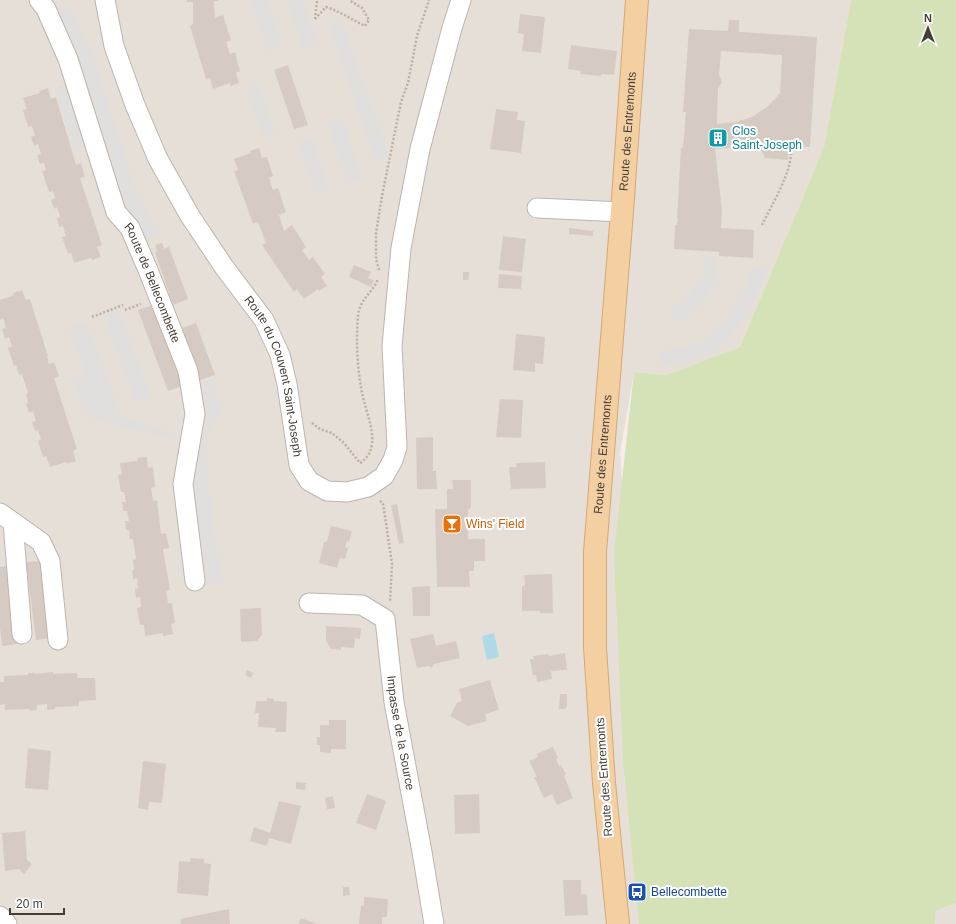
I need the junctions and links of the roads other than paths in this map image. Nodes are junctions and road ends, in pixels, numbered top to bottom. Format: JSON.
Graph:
{"nodes":[{"id":1,"x":39,"y":0,"type":"edge"},
{"id":2,"x":105,"y":0,"type":"edge"},
{"id":3,"x":461,"y":0,"type":"edge"},
{"id":4,"x":637,"y":0,"type":"edge"},
{"id":5,"x":537,"y":208,"type":"dead end"},
{"id":6,"x":622,"y":212,"type":"junction"},
{"id":7,"x":6,"y":518,"type":"edge"},
{"id":8,"x":195,"y":581,"type":"dead end"},
{"id":9,"x":309,"y":602,"type":"dead end"},
{"id":10,"x":22,"y":634,"type":"dead end"},
{"id":11,"x":58,"y":640,"type":"dead end"},
{"id":12,"x":0,"y":916,"type":"edge"},
{"id":13,"x":616,"y":919,"type":"edge"},
{"id":14,"x":7,"y":924,"type":"edge"},
{"id":15,"x":434,"y":924,"type":"edge"}],
"edges":[{"from":1,"to":8,"type":"street","name":"Route de Bellecombette"},
{"from":2,"to":3,"type":"street","name":"Route du Couvent Saint-Joseph"},
{"from":4,"to":6,"type":"main road","name":"Route des Entremonts"},
{"from":5,"to":6,"type":"street"},
{"from":6,"to":13,"type":"main road","name":"Route des Entremonts"},
{"from":7,"to":10,"type":"street"},
{"from":7,"to":11,"type":"street"},
{"from":9,"to":15,"type":"street","name":"Impasse de la Source"},
{"from":12,"to":14,"type":"street"}]}
